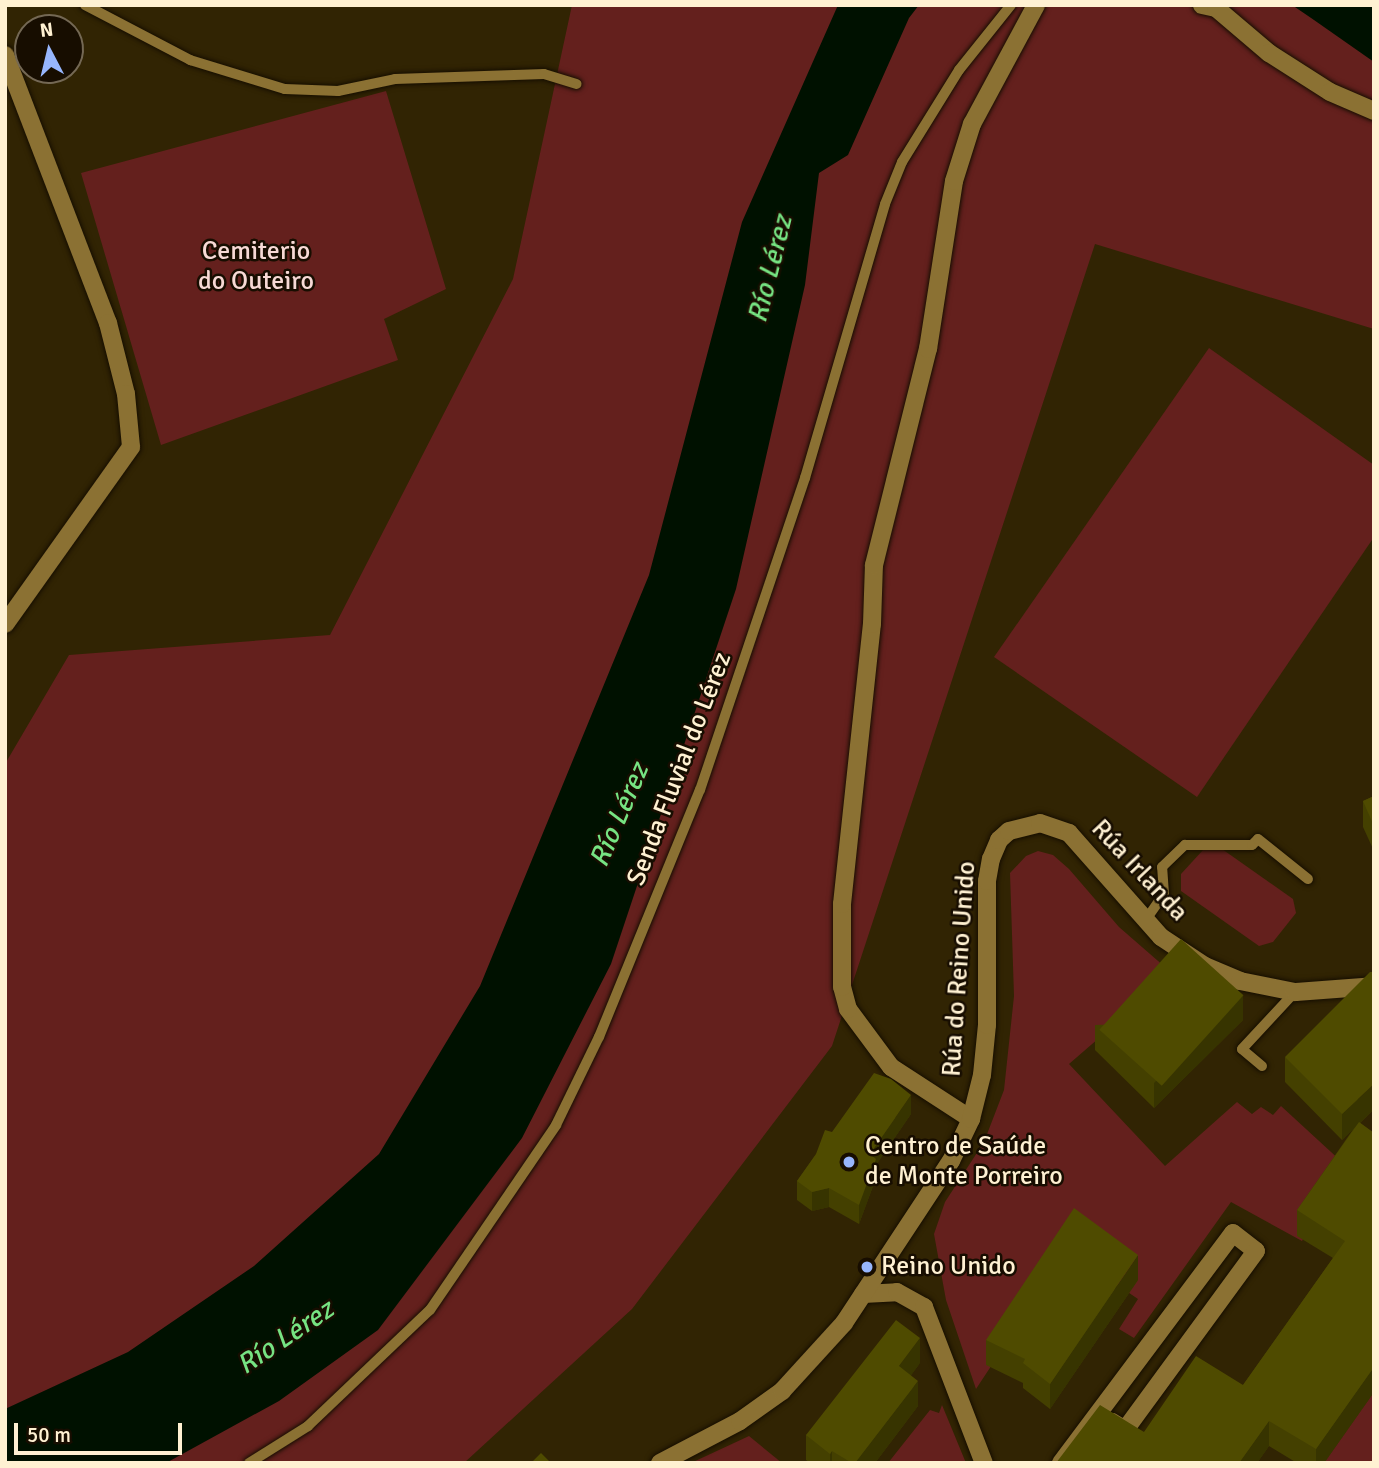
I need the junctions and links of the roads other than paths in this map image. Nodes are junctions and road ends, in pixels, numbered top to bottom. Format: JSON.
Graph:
{"nodes":[{"id":1,"x":85,"y":5,"type":"edge"},
{"id":2,"x":1011,"y":5,"type":"edge"},
{"id":3,"x":1036,"y":5,"type":"edge"},
{"id":4,"x":1202,"y":5,"type":"edge"},
{"id":5,"x":5,"y":55,"type":"edge"},
{"id":6,"x":576,"y":84,"type":"dead end"},
{"id":7,"x":1374,"y":111,"type":"edge"},
{"id":8,"x":5,"y":624,"type":"edge"},
{"id":9,"x":1024,"y":824,"type":"joint"},
{"id":10,"x":1308,"y":879,"type":"dead end"},
{"id":11,"x":1145,"y":921,"type":"junction"},
{"id":12,"x":1374,"y":986,"type":"edge"},
{"id":13,"x":1295,"y":992,"type":"junction"},
{"id":14,"x":1262,"y":1066,"type":"dead end"},
{"id":15,"x":971,"y":1119,"type":"junction"},
{"id":16,"x":863,"y":1294,"type":"junction"},
{"id":17,"x":1098,"y":1413,"type":"junction"},
{"id":18,"x":249,"y":1463,"type":"edge"},
{"id":19,"x":660,"y":1463,"type":"edge"},
{"id":20,"x":984,"y":1463,"type":"edge"},
{"id":21,"x":1061,"y":1463,"type":"edge"}],
"edges":[{"from":1,"to":6,"type":"lane"},
{"from":2,"to":18,"type":"lane","name":"Senda Fluvial do Lérez"},
{"from":3,"to":15,"type":"street"},
{"from":4,"to":7,"type":"street"},
{"from":5,"to":8,"type":"street"},
{"from":9,"to":11,"type":"street","name":"Rúa Irlanda"},
{"from":9,"to":15,"type":"street","name":"Rúa do Reino Unido"},
{"from":10,"to":11,"type":"lane"},
{"from":11,"to":13,"type":"street","name":"Rúa Irlanda"},
{"from":12,"to":13,"type":"street","name":"Rúa Irlanda"},
{"from":13,"to":14,"type":"lane"},
{"from":15,"to":16,"type":"street","name":"Rúa do Reino Unido"},
{"from":16,"to":19,"type":"street","name":"Rúa do Reino Unido"},
{"from":16,"to":20,"type":"street"},
{"from":17,"to":17,"type":"street"},
{"from":17,"to":21,"type":"street"}]}
